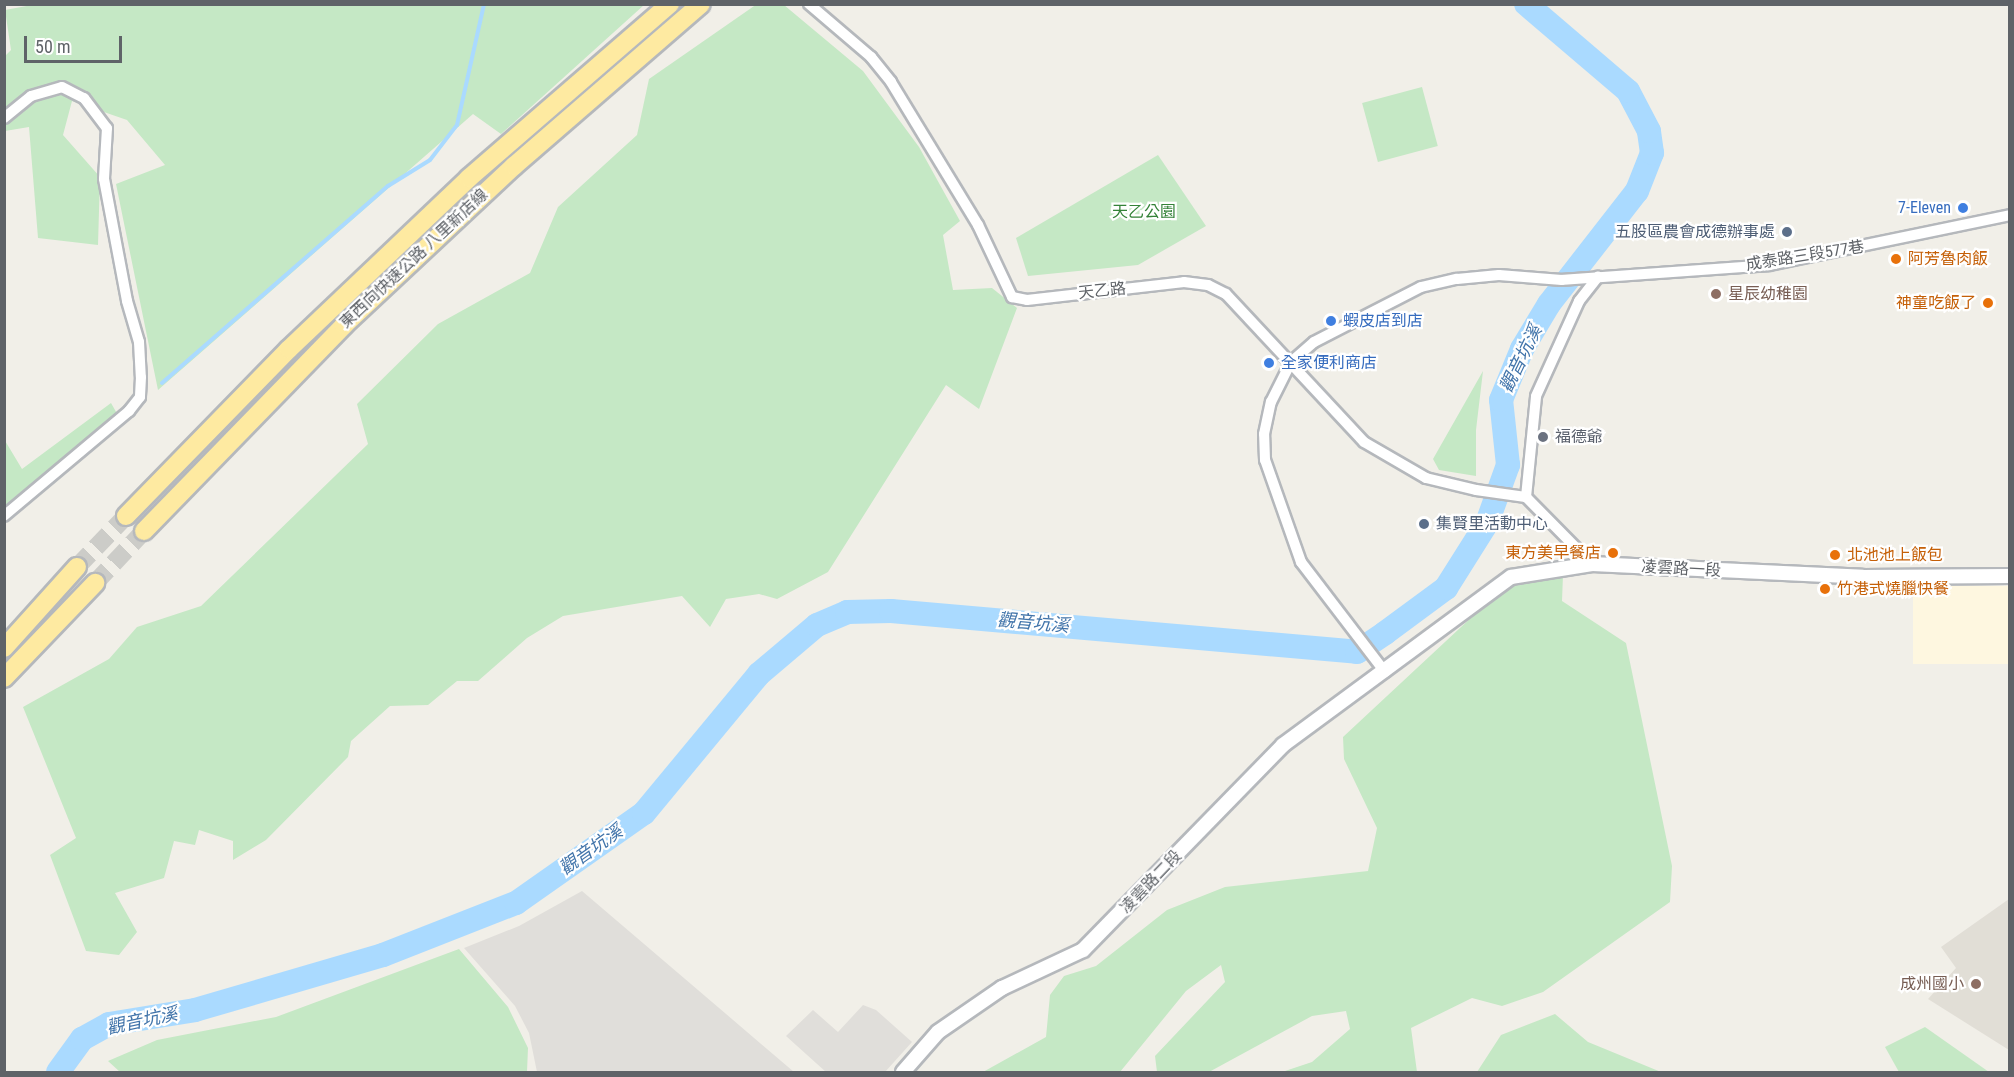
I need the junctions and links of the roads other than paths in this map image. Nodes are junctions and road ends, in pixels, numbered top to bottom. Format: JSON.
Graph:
{"nodes":[{"id":1,"x":670,"y":4,"type":"edge"},
{"id":2,"x":701,"y":4,"type":"edge"},
{"id":3,"x":809,"y":4,"type":"edge"},
{"id":4,"x":4,"y":118,"type":"edge"},
{"id":5,"x":2010,"y":215,"type":"edge"},
{"id":6,"x":1598,"y":277,"type":"junction"},
{"id":7,"x":1291,"y":362,"type":"junction"},
{"id":8,"x":1526,"y":497,"type":"junction"},
{"id":9,"x":4,"y":516,"type":"edge"},
{"id":10,"x":126,"y":516,"type":"tunnel mouth"},
{"id":11,"x":144,"y":531,"type":"tunnel mouth"},
{"id":12,"x":1592,"y":564,"type":"junction"},
{"id":13,"x":77,"y":567,"type":"tunnel mouth"},
{"id":14,"x":2010,"y":576,"type":"edge"},
{"id":15,"x":95,"y":583,"type":"tunnel mouth"},
{"id":16,"x":4,"y":648,"type":"edge"},
{"id":17,"x":1385,"y":672,"type":"junction"},
{"id":18,"x":4,"y":678,"type":"edge"},
{"id":19,"x":903,"y":1072,"type":"edge"}],
"edges":[{"from":1,"to":10,"type":"highway","name":"東西向快速公路 八里新店線"},
{"from":2,"to":11,"type":"highway","name":"東西向快速公路 八里新店線"},
{"from":3,"to":7,"type":"street","name":"天乙路"},
{"from":4,"to":9,"type":"street"},
{"from":5,"to":6,"type":"street","name":"成泰路三段577巷"},
{"from":6,"to":7,"type":"street","name":"成泰路三段577巷"},
{"from":6,"to":8,"type":"street"},
{"from":7,"to":8,"type":"street","name":"天乙路"},
{"from":7,"to":17,"type":"street"},
{"from":8,"to":12,"type":"street"},
{"from":12,"to":14,"type":"street","name":"凌雲路一段"},
{"from":12,"to":17,"type":"street","name":"凌雲路一段"},
{"from":13,"to":16,"type":"highway"},
{"from":15,"to":18,"type":"highway"},
{"from":17,"to":19,"type":"street","name":"凌雲路二段"}]}
